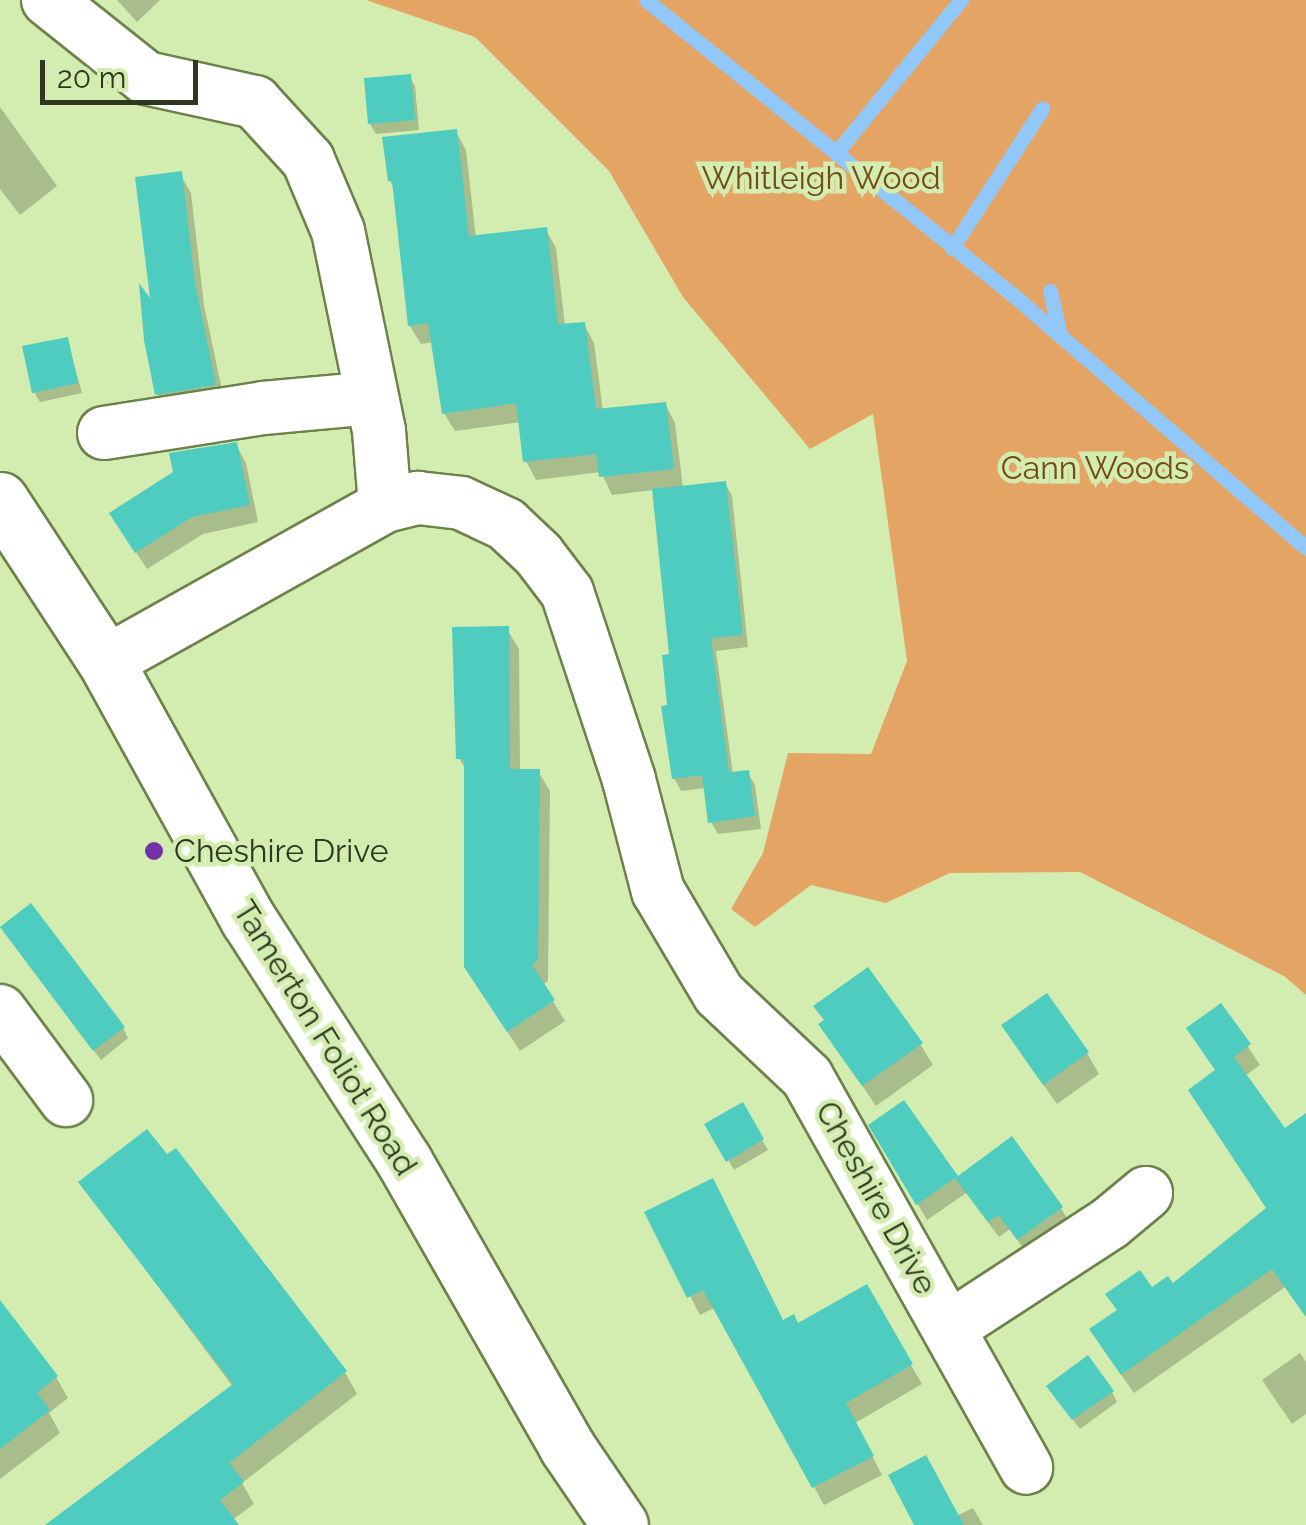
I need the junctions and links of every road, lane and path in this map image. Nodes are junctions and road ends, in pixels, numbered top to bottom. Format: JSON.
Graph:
{"nodes":[{"id":1,"x":48,"y":0,"type":"edge"},
{"id":2,"x":372,"y":398,"type":"junction"},
{"id":3,"x":104,"y":433,"type":"dead end"},
{"id":4,"x":0,"y":500,"type":"edge"},
{"id":5,"x":385,"y":506,"type":"junction"},
{"id":6,"x":106,"y":662,"type":"junction"},
{"id":7,"x":0,"y":1011,"type":"edge"},
{"id":8,"x":66,"y":1100,"type":"dead end"},
{"id":9,"x":1146,"y":1193,"type":"dead end"},
{"id":10,"x":949,"y":1328,"type":"junction"},
{"id":11,"x":1026,"y":1468,"type":"dead end"},
{"id":12,"x":620,"y":1525,"type":"edge"}],
"edges":[{"from":1,"to":2,"type":"street"},
{"from":2,"to":3,"type":"street"},
{"from":2,"to":5,"type":"street"},
{"from":4,"to":6,"type":"main road","name":"Tamerton Foliot Road"},
{"from":5,"to":6,"type":"street","name":"Cheshire Drive"},
{"from":5,"to":10,"type":"street","name":"Cheshire Drive"},
{"from":6,"to":12,"type":"main road","name":"Tamerton Foliot Road"},
{"from":7,"to":8,"type":"street"},
{"from":9,"to":10,"type":"street","name":"Cheshire Drive"},
{"from":10,"to":11,"type":"street","name":"Cheshire Drive"}]}
